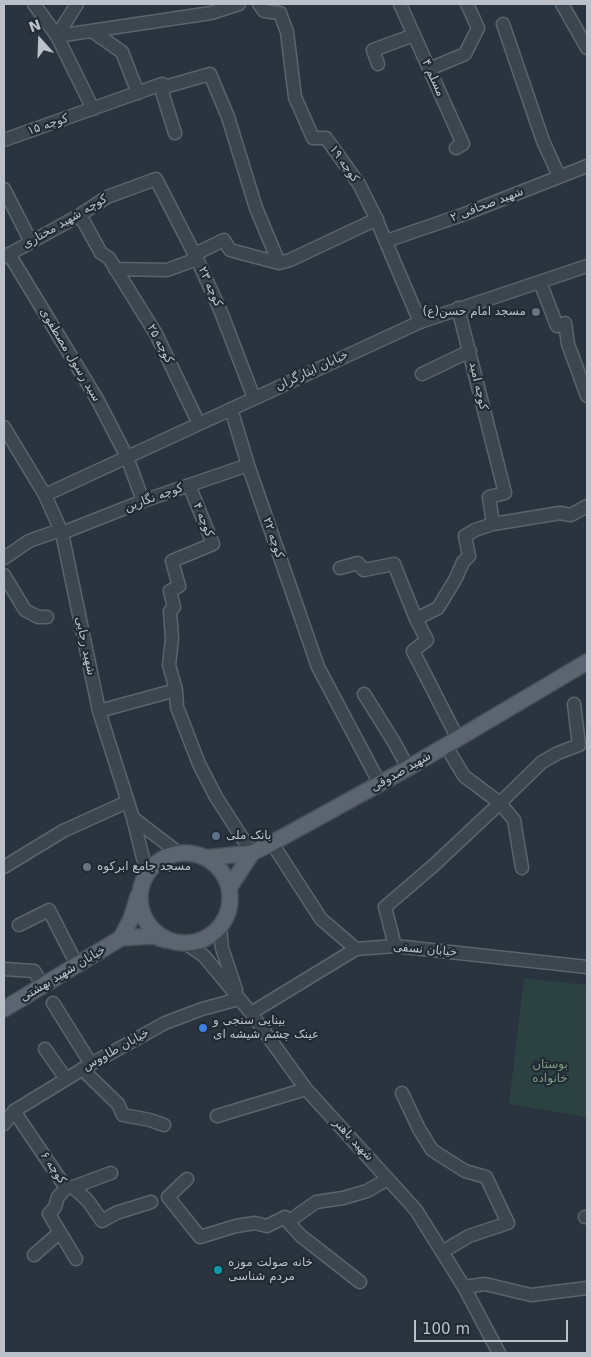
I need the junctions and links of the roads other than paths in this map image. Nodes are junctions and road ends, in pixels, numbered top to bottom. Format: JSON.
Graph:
{"nodes":[{"id":1,"x":34,"y":4,"type":"edge"},
{"id":2,"x":76,"y":4,"type":"edge"},
{"id":3,"x":239,"y":4,"type":"edge"},
{"id":4,"x":259,"y":4,"type":"edge"},
{"id":5,"x":400,"y":4,"type":"edge"},
{"id":6,"x":467,"y":4,"type":"edge"},
{"id":7,"x":562,"y":4,"type":"edge"},
{"id":8,"x":503,"y":24,"type":"dead end"},
{"id":9,"x":92,"y":31,"type":"junction"},
{"id":10,"x":414,"y":35,"type":"junction"},
{"id":11,"x":57,"y":36,"type":"junction"},
{"id":12,"x":587,"y":48,"type":"edge"},
{"id":13,"x":378,"y":64,"type":"dead end"},
{"id":14,"x":429,"y":69,"type":"junction"},
{"id":15,"x":162,"y":84,"type":"junction"},
{"id":16,"x":138,"y":93,"type":"junction"},
{"id":17,"x":93,"y":109,"type":"junction"},
{"id":18,"x":175,"y":133,"type":"dead end"},
{"id":19,"x":4,"y":140,"type":"edge"},
{"id":20,"x":456,"y":148,"type":"dead end"},
{"id":21,"x":587,"y":166,"type":"edge"},
{"id":22,"x":559,"y":176,"type":"junction"},
{"id":23,"x":156,"y":179,"type":"joint"},
{"id":24,"x":4,"y":188,"type":"edge"},
{"id":25,"x":80,"y":215,"type":"junction"},
{"id":26,"x":376,"y":219,"type":"junction"},
{"id":27,"x":386,"y":241,"type":"junction"},
{"id":28,"x":31,"y":242,"type":"junction"},
{"id":29,"x":6,"y":256,"type":"edge"},
{"id":30,"x":196,"y":256,"type":"junction"},
{"id":31,"x":279,"y":263,"type":"junction"},
{"id":32,"x":587,"y":266,"type":"edge"},
{"id":33,"x":115,"y":269,"type":"junction"},
{"id":34,"x":540,"y":282,"type":"junction"},
{"id":35,"x":458,"y":308,"type":"junction"},
{"id":36,"x":420,"y":322,"type":"junction"},
{"id":37,"x":470,"y":351,"type":"junction"},
{"id":38,"x":422,"y":374,"type":"dead end"},
{"id":39,"x":587,"y":396,"type":"edge"},
{"id":40,"x":254,"y":398,"type":"junction"},
{"id":41,"x":231,"y":409,"type":"junction"},
{"id":42,"x":199,"y":424,"type":"junction"},
{"id":43,"x":4,"y":427,"type":"edge"},
{"id":44,"x":127,"y":457,"type":"junction"},
{"id":45,"x":248,"y":465,"type":"junction"},
{"id":46,"x":189,"y":485,"type":"junction"},
{"id":47,"x":45,"y":495,"type":"junction"},
{"id":48,"x":143,"y":502,"type":"junction"},
{"id":49,"x":587,"y":506,"type":"edge"},
{"id":50,"x":493,"y":524,"type":"junction"},
{"id":51,"x":61,"y":532,"type":"junction"},
{"id":52,"x":4,"y":558,"type":"edge"},
{"id":53,"x":340,"y":568,"type":"dead end"},
{"id":54,"x":4,"y":575,"type":"edge"},
{"id":55,"x":48,"y":617,"type":"dead end"},
{"id":56,"x":416,"y":619,"type":"junction"},
{"id":57,"x":587,"y":662,"type":"edge"},
{"id":58,"x":176,"y":690,"type":"junction"},
{"id":59,"x":364,"y":694,"type":"dead end"},
{"id":60,"x":574,"y":704,"type":"dead end"},
{"id":61,"x":98,"y":711,"type":"junction"},
{"id":62,"x":452,"y":743,"type":"junction"},
{"id":63,"x":408,"y":768,"type":"junction"},
{"id":64,"x":380,"y":784,"type":"junction"},
{"id":65,"x":127,"y":802,"type":"junction"},
{"id":66,"x":500,"y":803,"type":"junction"},
{"id":67,"x":133,"y":818,"type":"junction"},
{"id":68,"x":272,"y":843,"type":"junction"},
{"id":69,"x":252,"y":853,"type":"junction"},
{"id":70,"x":180,"y":854,"type":"junction"},
{"id":71,"x":205,"y":858,"type":"junction"},
{"id":72,"x":4,"y":867,"type":"edge"},
{"id":73,"x":522,"y":868,"type":"dead end"},
{"id":74,"x":144,"y":881,"type":"junction"},
{"id":75,"x":229,"y":888,"type":"junction"},
{"id":76,"x":19,"y":925,"type":"dead end"},
{"id":77,"x":220,"y":927,"type":"junction"},
{"id":78,"x":122,"y":938,"type":"junction"},
{"id":79,"x":178,"y":942,"type":"junction"},
{"id":80,"x":395,"y":946,"type":"junction"},
{"id":81,"x":356,"y":950,"type":"junction"},
{"id":82,"x":77,"y":965,"type":"junction"},
{"id":83,"x":587,"y":967,"type":"edge"},
{"id":84,"x":4,"y":969,"type":"edge"},
{"id":85,"x":43,"y":986,"type":"junction"},
{"id":86,"x":239,"y":999,"type":"junction"},
{"id":87,"x":53,"y":1003,"type":"dead end"},
{"id":88,"x":4,"y":1009,"type":"edge"},
{"id":89,"x":251,"y":1013,"type":"junction"},
{"id":90,"x":45,"y":1049,"type":"dead end"},
{"id":91,"x":86,"y":1066,"type":"junction"},
{"id":92,"x":66,"y":1079,"type":"junction"},
{"id":93,"x":306,"y":1088,"type":"junction"},
{"id":94,"x":402,"y":1093,"type":"dead end"},
{"id":95,"x":14,"y":1111,"type":"junction"},
{"id":96,"x":217,"y":1116,"type":"dead end"},
{"id":97,"x":4,"y":1124,"type":"edge"},
{"id":98,"x":164,"y":1125,"type":"dead end"},
{"id":99,"x":111,"y":1173,"type":"dead end"},
{"id":100,"x":187,"y":1179,"type":"dead end"},
{"id":101,"x":388,"y":1179,"type":"junction"},
{"id":102,"x":70,"y":1187,"type":"junction"},
{"id":103,"x":151,"y":1202,"type":"dead end"},
{"id":104,"x":288,"y":1222,"type":"junction"},
{"id":105,"x":60,"y":1233,"type":"junction"},
{"id":106,"x":442,"y":1252,"type":"junction"},
{"id":107,"x":34,"y":1256,"type":"dead end"},
{"id":108,"x":76,"y":1259,"type":"dead end"},
{"id":109,"x":360,"y":1282,"type":"dead end"},
{"id":110,"x":464,"y":1287,"type":"junction"},
{"id":111,"x":587,"y":1288,"type":"edge"},
{"id":112,"x":499,"y":1353,"type":"edge"}],
"edges":[{"from":1,"to":11,"type":"street"},
{"from":2,"to":11,"type":"street"},
{"from":3,"to":9,"type":"street"},
{"from":4,"to":26,"type":"street","name":"کوچه ۱۹"},
{"from":5,"to":10,"type":"street","name":"مسلم ۴"},
{"from":6,"to":14,"type":"street"},
{"from":7,"to":12,"type":"street"},
{"from":8,"to":22,"type":"street"},
{"from":9,"to":11,"type":"street"},
{"from":9,"to":16,"type":"street"},
{"from":10,"to":13,"type":"street"},
{"from":10,"to":14,"type":"street","name":"مسلم ۴"},
{"from":11,"to":17,"type":"street"},
{"from":14,"to":20,"type":"street","name":"مسلم ۴"},
{"from":15,"to":16,"type":"street","name":"کوچه ۱۵"},
{"from":15,"to":18,"type":"street"},
{"from":15,"to":31,"type":"street","name":"کوچه ۱۵"},
{"from":16,"to":17,"type":"street","name":"کوچه ۱۵"},
{"from":17,"to":19,"type":"street","name":"کوچه ۱۵"},
{"from":21,"to":22,"type":"street","name":"شهید صحافی ۲"},
{"from":22,"to":27,"type":"street","name":"شهید صحافی ۲"},
{"from":23,"to":25,"type":"street","name":"کوچه شهید مختاری"},
{"from":23,"to":30,"type":"street","name":"کوچه ۲۳"},
{"from":24,"to":28,"type":"street"},
{"from":25,"to":28,"type":"street","name":"کوچه شهید مختاری"},
{"from":25,"to":33,"type":"street","name":"کوچه ۲۵"},
{"from":26,"to":27,"type":"street","name":"کوچه ۱۹"},
{"from":26,"to":31,"type":"street"},
{"from":27,"to":36,"type":"street","name":"کوچه ۱۹"},
{"from":28,"to":29,"type":"street","name":"کوچه شهید مختاری"},
{"from":29,"to":44,"type":"street","name":"سید رسول مصطفوی"},
{"from":30,"to":31,"type":"street"},
{"from":30,"to":33,"type":"street"},
{"from":30,"to":40,"type":"street","name":"کوچه ۲۳"},
{"from":32,"to":34,"type":"street","name":"خیابان ایثارگران"},
{"from":33,"to":42,"type":"street","name":"کوچه ۲۵"},
{"from":34,"to":35,"type":"street","name":"خیابان ایثارگران"},
{"from":34,"to":39,"type":"street"},
{"from":35,"to":36,"type":"street","name":"خیابان ایثارگران"},
{"from":35,"to":37,"type":"street","name":"کوچه امید"},
{"from":36,"to":40,"type":"street","name":"خیابان ایثارگران"},
{"from":37,"to":38,"type":"street"},
{"from":37,"to":50,"type":"street","name":"کوچه امید"},
{"from":40,"to":41,"type":"street","name":"خیابان ایثارگران"},
{"from":41,"to":42,"type":"street","name":"خیابان ایثارگران"},
{"from":41,"to":45,"type":"street","name":"کوچه ۲۲"},
{"from":42,"to":44,"type":"street","name":"خیابان ایثارگران"},
{"from":43,"to":47,"type":"street","name":"شهید رجایی"},
{"from":44,"to":47,"type":"street","name":"خیابان ایثارگران"},
{"from":44,"to":48,"type":"street","name":"سید رسول مصطفوی"},
{"from":45,"to":46,"type":"street","name":"کوچه نگارین"},
{"from":45,"to":64,"type":"street","name":"کوچه ۲۲"},
{"from":46,"to":48,"type":"street","name":"کوچه نگارین"},
{"from":46,"to":58,"type":"street","name":"کوچه ۴"},
{"from":47,"to":51,"type":"street","name":"شهید رجایی"},
{"from":48,"to":51,"type":"street","name":"کوچه نگارین"},
{"from":49,"to":50,"type":"street"},
{"from":50,"to":56,"type":"street"},
{"from":51,"to":52,"type":"street"},
{"from":51,"to":61,"type":"street","name":"شهید رجایی"},
{"from":53,"to":56,"type":"street"},
{"from":54,"to":55,"type":"street"},
{"from":56,"to":62,"type":"street"},
{"from":57,"to":62,"type":"main road","name":"شهید صدوقی"},
{"from":58,"to":61,"type":"street"},
{"from":58,"to":69,"type":"street"},
{"from":59,"to":63,"type":"street"},
{"from":60,"to":66,"type":"street"},
{"from":61,"to":65,"type":"street","name":"شهید رجایی"},
{"from":62,"to":63,"type":"main road","name":"شهید صدوقی"},
{"from":62,"to":66,"type":"street"},
{"from":63,"to":64,"type":"main road","name":"شهید صدوقی"},
{"from":64,"to":68,"type":"main road","name":"شهید صدوقی"},
{"from":65,"to":67,"type":"street","name":"شهید رجایی"},
{"from":65,"to":72,"type":"street"},
{"from":66,"to":73,"type":"street"},
{"from":66,"to":80,"type":"street"},
{"from":67,"to":70,"type":"street"},
{"from":67,"to":74,"type":"street","name":"شهید رجایی"},
{"from":68,"to":69,"type":"main road","name":"شهید صدوقی"},
{"from":68,"to":81,"type":"street"},
{"from":69,"to":71,"type":"main road","name":"شهید صدوقی"},
{"from":69,"to":75,"type":"main road"},
{"from":70,"to":71,"type":"main road"},
{"from":70,"to":74,"type":"main road"},
{"from":71,"to":75,"type":"main road"},
{"from":74,"to":78,"type":"main road"},
{"from":74,"to":79,"type":"main road"},
{"from":75,"to":77,"type":"main road"},
{"from":76,"to":82,"type":"street"},
{"from":77,"to":79,"type":"main road"},
{"from":77,"to":86,"type":"street"},
{"from":78,"to":79,"type":"main road"},
{"from":78,"to":82,"type":"main road","name":"خیابان شهید بهشتی"},
{"from":79,"to":86,"type":"street","name":"شهید باهنر"},
{"from":80,"to":81,"type":"street","name":"خیابان نسفی"},
{"from":80,"to":83,"type":"street","name":"خیابان نسفی"},
{"from":81,"to":89,"type":"street","name":"خیابان نسفی"},
{"from":82,"to":85,"type":"main road","name":"خیابان شهید بهشتی"},
{"from":84,"to":85,"type":"street"},
{"from":85,"to":88,"type":"main road","name":"خیابان شهید بهشتی"},
{"from":86,"to":89,"type":"street","name":"شهید باهنر"},
{"from":86,"to":91,"type":"street","name":"خیابان طاووس"},
{"from":87,"to":91,"type":"street"},
{"from":89,"to":93,"type":"street","name":"شهید باهنر"},
{"from":90,"to":92,"type":"street"},
{"from":91,"to":92,"type":"street","name":"خیابان طاووس"},
{"from":91,"to":98,"type":"street"},
{"from":92,"to":95,"type":"street","name":"خیابان طاووس"},
{"from":93,"to":96,"type":"street"},
{"from":93,"to":101,"type":"street","name":"شهید باهنر"},
{"from":94,"to":106,"type":"street"},
{"from":95,"to":97,"type":"street","name":"خیابان طاووس"},
{"from":95,"to":102,"type":"street","name":"کوچه ۶"},
{"from":99,"to":102,"type":"street"},
{"from":100,"to":104,"type":"street"},
{"from":101,"to":104,"type":"street"},
{"from":101,"to":106,"type":"street","name":"شهید باهنر"},
{"from":102,"to":103,"type":"street","name":"کوچه ۶"},
{"from":102,"to":105,"type":"street"},
{"from":104,"to":109,"type":"street"},
{"from":105,"to":107,"type":"street"},
{"from":105,"to":108,"type":"street"},
{"from":106,"to":110,"type":"street","name":"شهید باهنر"},
{"from":110,"to":111,"type":"street"},
{"from":110,"to":112,"type":"street","name":"شهید باهنر"}]}
